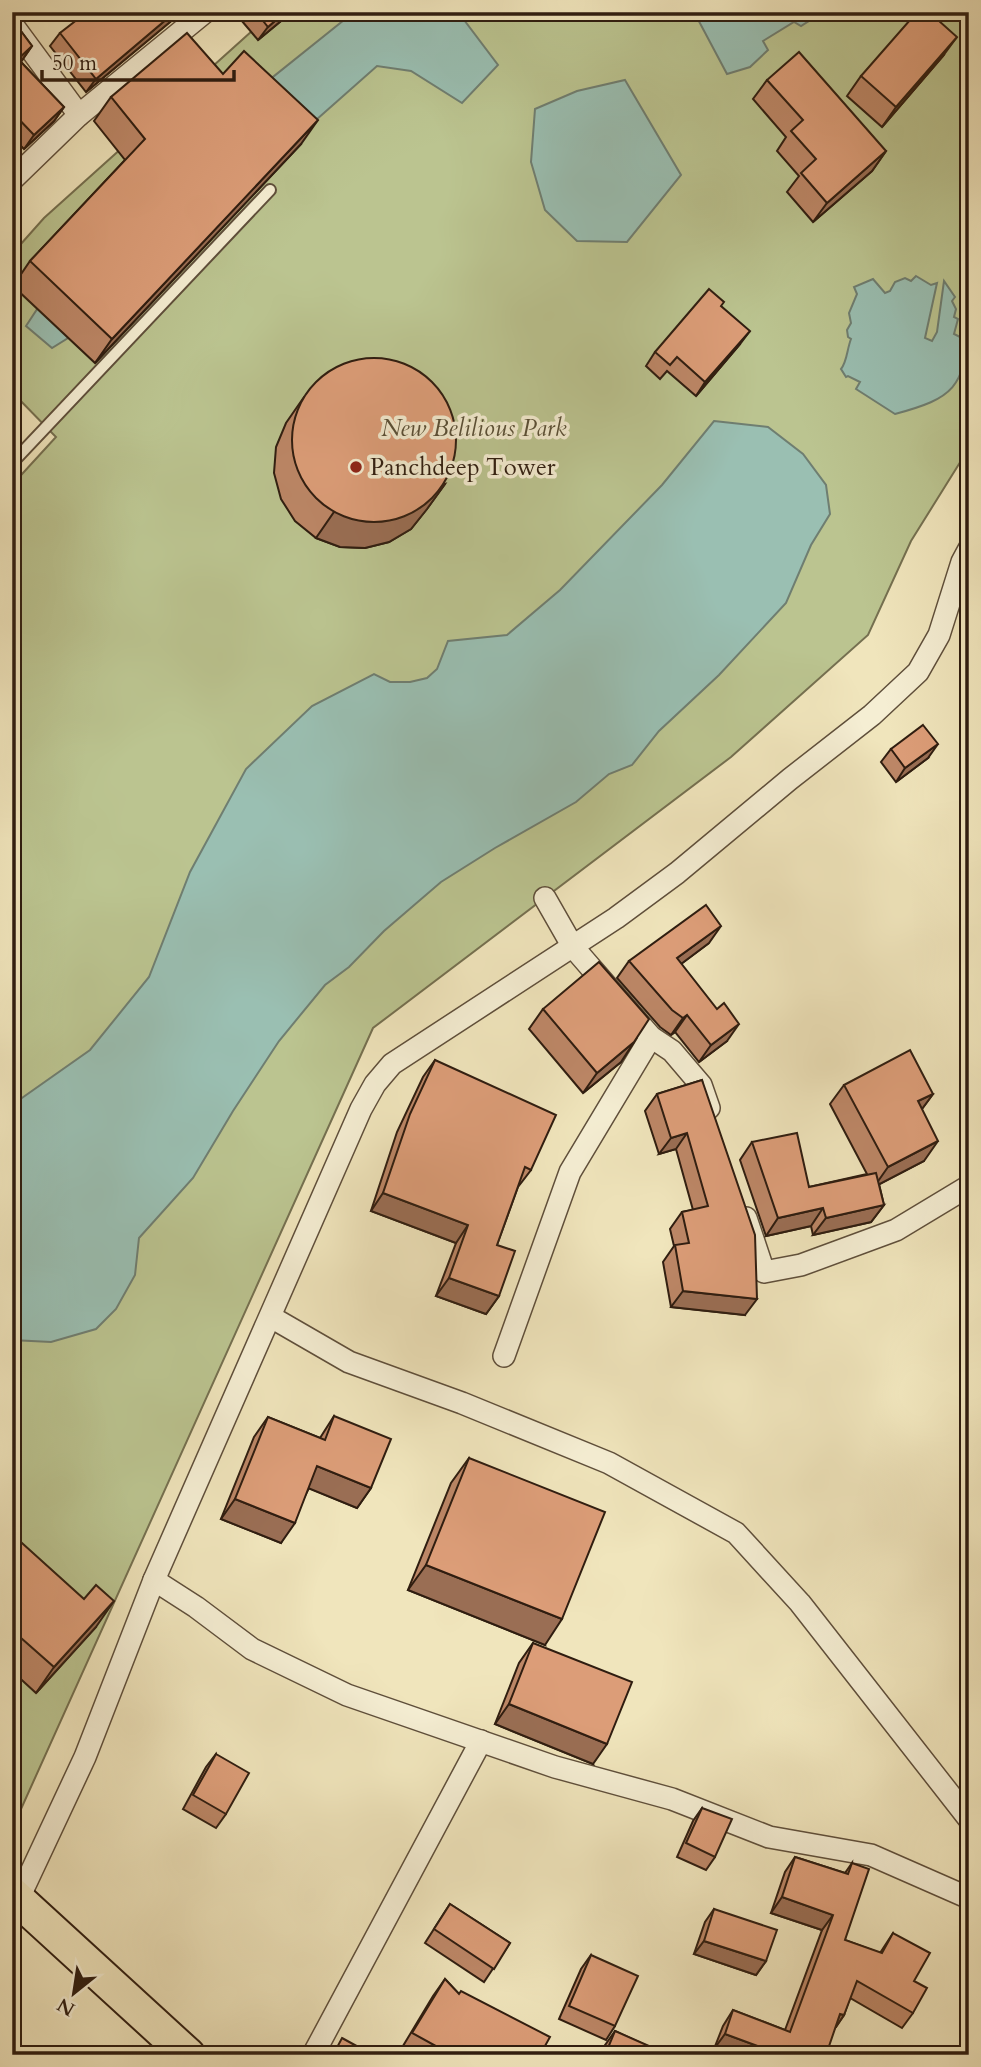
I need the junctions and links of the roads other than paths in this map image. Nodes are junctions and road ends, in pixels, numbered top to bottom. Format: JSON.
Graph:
{"nodes":[{"id":1,"x":205,"y":12,"type":"edge"},
{"id":2,"x":12,"y":24,"type":"edge"},
{"id":3,"x":79,"y":115,"type":"junction"},
{"id":4,"x":12,"y":180,"type":"edge"},
{"id":5,"x":270,"y":190,"type":"edge"},
{"id":6,"x":12,"y":463,"type":"edge"},
{"id":7,"x":969,"y":549,"type":"edge"},
{"id":8,"x":545,"y":898,"type":"dead end"},
{"id":9,"x":573,"y":947,"type":"junction"},
{"id":10,"x":651,"y":1037,"type":"junction"},
{"id":11,"x":714,"y":1123,"type":"edge"},
{"id":12,"x":969,"y":1186,"type":"edge"},
{"id":13,"x":739,"y":1197,"type":"edge"},
{"id":14,"x":271,"y":1317,"type":"junction"},
{"id":15,"x":503,"y":1356,"type":"dead end"},
{"id":16,"x":155,"y":1580,"type":"junction"},
{"id":17,"x":481,"y":1741,"type":"junction"},
{"id":18,"x":969,"y":1819,"type":"edge"},
{"id":19,"x":15,"y":1897,"type":"edge"},
{"id":20,"x":969,"y":1898,"type":"edge"},
{"id":21,"x":188,"y":2055,"type":"edge"},
{"id":22,"x":313,"y":2055,"type":"edge"}],
"edges":[{"from":1,"to":3,"type":"street"},
{"from":2,"to":3,"type":"street"},
{"from":3,"to":4,"type":"street"},
{"from":5,"to":6,"type":"lane"},
{"from":7,"to":9,"type":"street"},
{"from":8,"to":9,"type":"street"},
{"from":9,"to":10,"type":"street"},
{"from":9,"to":14,"type":"street"},
{"from":10,"to":11,"type":"street"},
{"from":10,"to":15,"type":"street"},
{"from":12,"to":13,"type":"street"},
{"from":14,"to":16,"type":"street"},
{"from":14,"to":18,"type":"street"},
{"from":16,"to":17,"type":"street"},
{"from":16,"to":19,"type":"street"},
{"from":17,"to":20,"type":"street"},
{"from":17,"to":22,"type":"street"},
{"from":19,"to":21,"type":"main road"}]}
